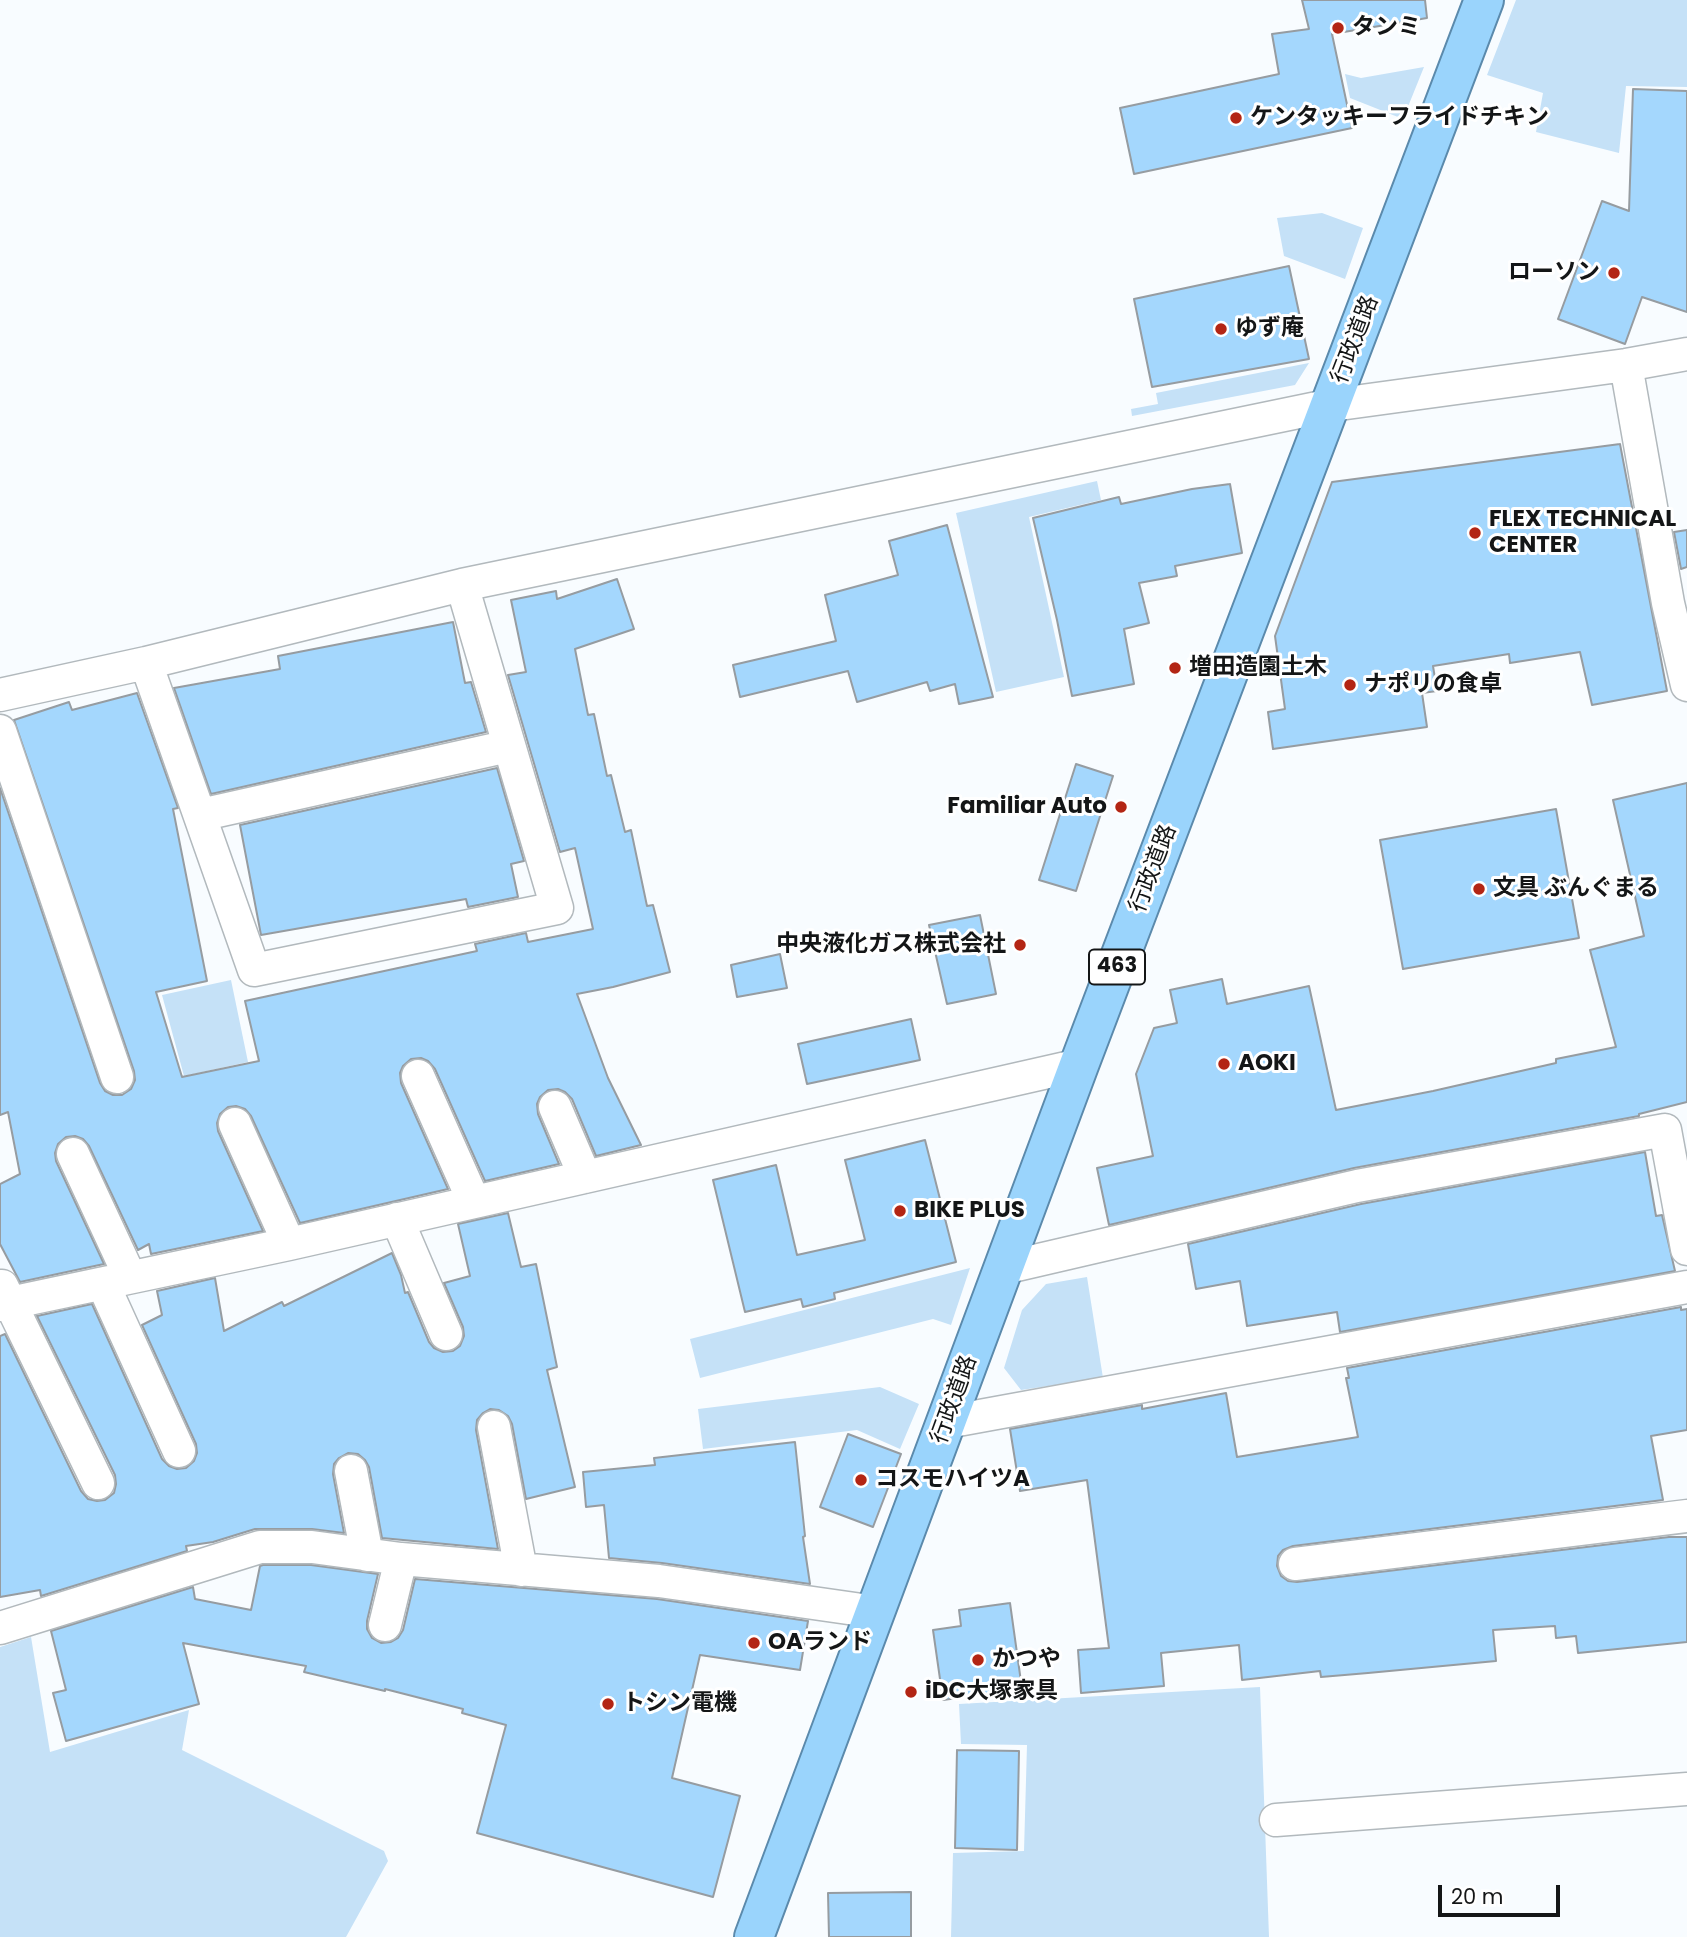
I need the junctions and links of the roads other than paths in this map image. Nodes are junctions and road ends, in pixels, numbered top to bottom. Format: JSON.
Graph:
{"nodes":[{"id":1,"x":1484,"y":0,"type":"edge"},
{"id":2,"x":1687,"y":354,"type":"edge"},
{"id":3,"x":1626,"y":365,"type":"junction"},
{"id":4,"x":1332,"y":405,"type":"junction"},
{"id":5,"x":462,"y":585,"type":"junction"},
{"id":6,"x":1677,"y":601,"type":"edge"},
{"id":7,"x":146,"y":663,"type":"junction"},
{"id":8,"x":1687,"y":685,"type":"edge"},
{"id":9,"x":0,"y":695,"type":"edge"},
{"id":10,"x":0,"y":731,"type":"edge"},
{"id":11,"x":509,"y":746,"type":"junction"},
{"id":12,"x":200,"y":815,"type":"junction"},
{"id":13,"x":1079,"y":1065,"type":"junction"},
{"id":14,"x":418,"y":1076,"type":"dead end"},
{"id":15,"x":117,"y":1077,"type":"dead end"},
{"id":16,"x":555,"y":1107,"type":"dead end"},
{"id":17,"x":235,"y":1124,"type":"dead end"},
{"id":18,"x":1676,"y":1128,"type":"edge"},
{"id":19,"x":73,"y":1154,"type":"dead end"},
{"id":20,"x":585,"y":1177,"type":"junction"},
{"id":21,"x":474,"y":1202,"type":"junction"},
{"id":22,"x":397,"y":1219,"type":"junction"},
{"id":23,"x":289,"y":1244,"type":"junction"},
{"id":24,"x":1687,"y":1249,"type":"edge"},
{"id":25,"x":1004,"y":1268,"type":"junction"},
{"id":26,"x":116,"y":1281,"type":"junction"},
{"id":27,"x":1687,"y":1287,"type":"edge"},
{"id":28,"x":3,"y":1297,"type":"edge"},
{"id":29,"x":446,"y":1334,"type":"dead end"},
{"id":30,"x":947,"y":1422,"type":"junction"},
{"id":31,"x":494,"y":1427,"type":"dead end"},
{"id":32,"x":179,"y":1451,"type":"dead end"},
{"id":33,"x":351,"y":1471,"type":"dead end"},
{"id":34,"x":98,"y":1483,"type":"dead end"},
{"id":35,"x":1687,"y":1516,"type":"edge"},
{"id":36,"x":367,"y":1555,"type":"junction"},
{"id":37,"x":401,"y":1559,"type":"junction"},
{"id":38,"x":1295,"y":1564,"type":"dead end"},
{"id":39,"x":521,"y":1570,"type":"junction"},
{"id":40,"x":876,"y":1612,"type":"junction"},
{"id":41,"x":386,"y":1625,"type":"dead end"},
{"id":42,"x":0,"y":1628,"type":"edge"},
{"id":43,"x":1687,"y":1789,"type":"edge"},
{"id":44,"x":1276,"y":1820,"type":"dead end"},
{"id":45,"x":754,"y":1937,"type":"edge"}],
"edges":[{"from":1,"to":4,"type":"highway","name":"行政道路","number":"463"},
{"from":2,"to":3,"type":"street"},
{"from":3,"to":4,"type":"street"},
{"from":3,"to":6,"type":"street"},
{"from":4,"to":5,"type":"street"},
{"from":4,"to":13,"type":"highway","name":"行政道路","number":"463"},
{"from":5,"to":7,"type":"street"},
{"from":5,"to":11,"type":"street"},
{"from":6,"to":8,"type":"street"},
{"from":7,"to":9,"type":"street"},
{"from":7,"to":12,"type":"street"},
{"from":10,"to":15,"type":"street"},
{"from":11,"to":12,"type":"street"},
{"from":11,"to":12,"type":"street"},
{"from":13,"to":20,"type":"street"},
{"from":13,"to":25,"type":"highway","name":"行政道路","number":"463"},
{"from":14,"to":21,"type":"street"},
{"from":16,"to":20,"type":"street"},
{"from":17,"to":23,"type":"street"},
{"from":18,"to":24,"type":"street"},
{"from":18,"to":25,"type":"street"},
{"from":19,"to":26,"type":"street"},
{"from":20,"to":21,"type":"street"},
{"from":21,"to":22,"type":"street"},
{"from":22,"to":23,"type":"street"},
{"from":22,"to":29,"type":"street"},
{"from":23,"to":26,"type":"street"},
{"from":25,"to":30,"type":"highway","name":"行政道路","number":"463"},
{"from":26,"to":28,"type":"street"},
{"from":26,"to":32,"type":"street"},
{"from":27,"to":30,"type":"street"},
{"from":28,"to":34,"type":"street"},
{"from":30,"to":40,"type":"highway","name":"行政道路","number":"463"},
{"from":31,"to":39,"type":"street"},
{"from":33,"to":36,"type":"street"},
{"from":35,"to":38,"type":"street"},
{"from":36,"to":37,"type":"street"},
{"from":36,"to":42,"type":"street"},
{"from":37,"to":39,"type":"street"},
{"from":37,"to":41,"type":"street"},
{"from":39,"to":40,"type":"street"},
{"from":40,"to":45,"type":"highway","name":"行政道路","number":"463"},
{"from":43,"to":44,"type":"street"}]}
